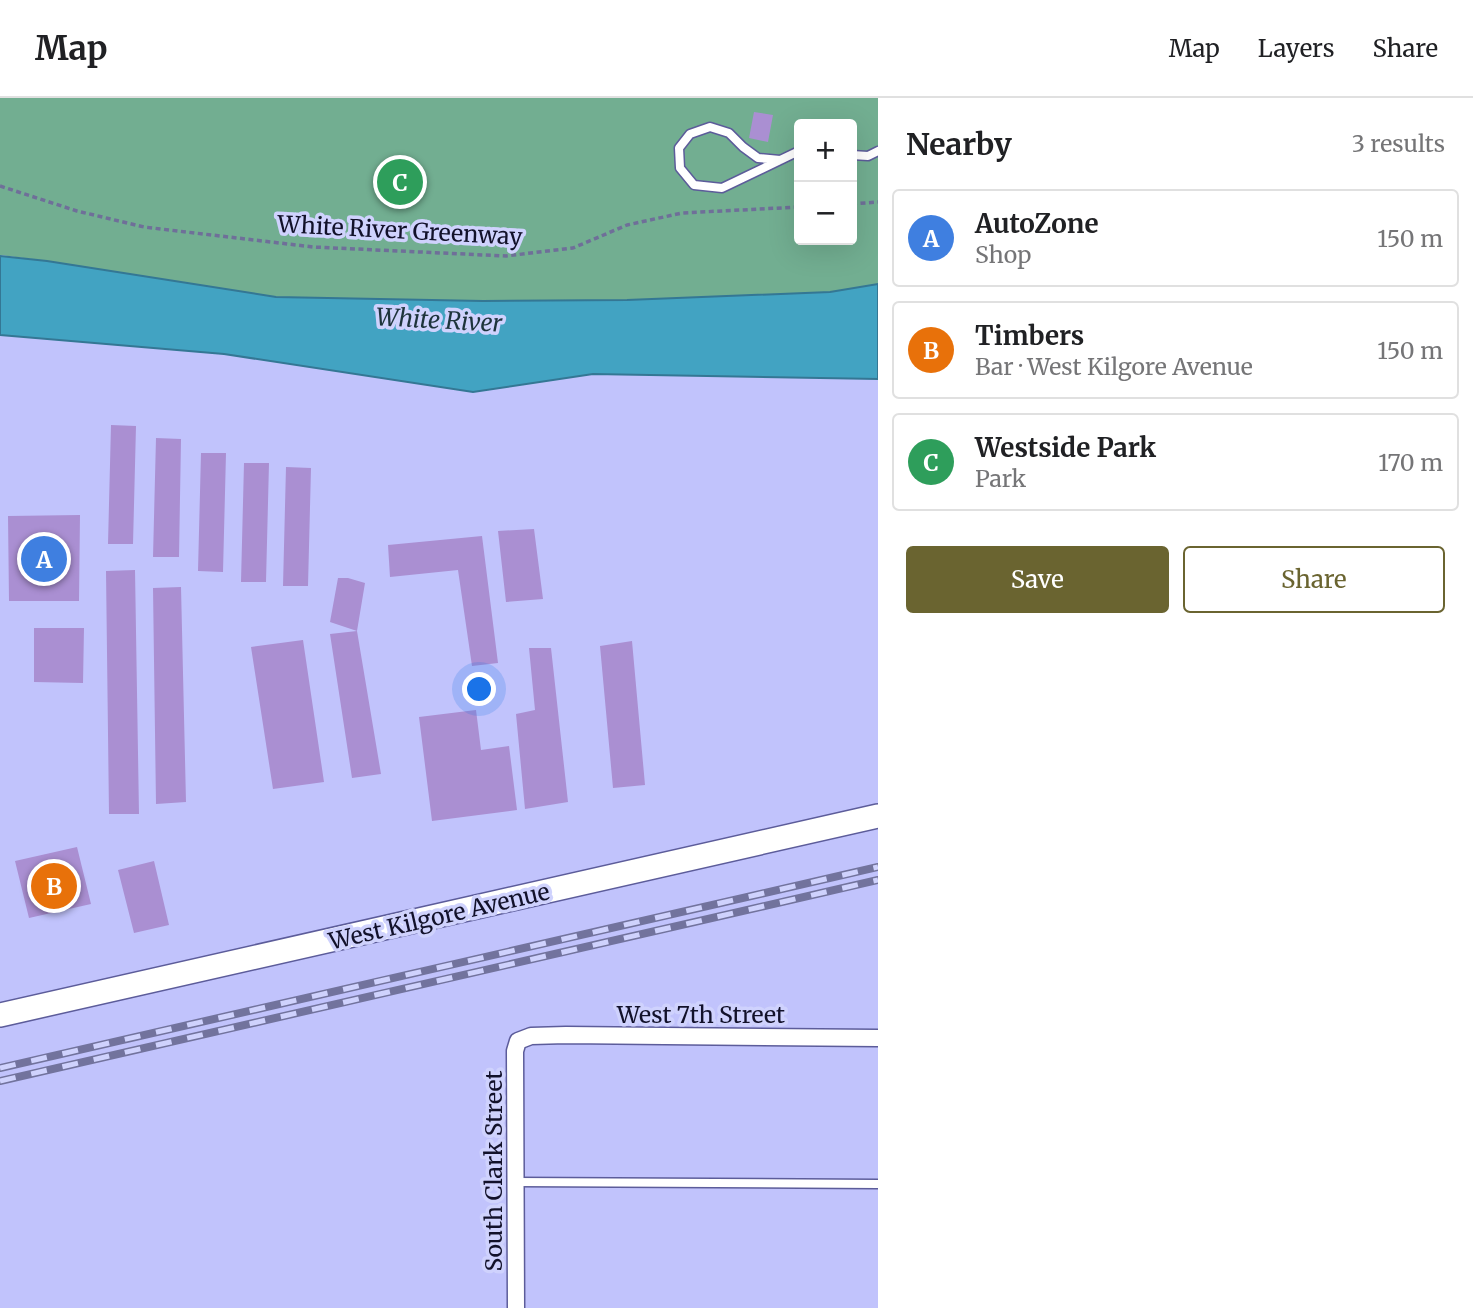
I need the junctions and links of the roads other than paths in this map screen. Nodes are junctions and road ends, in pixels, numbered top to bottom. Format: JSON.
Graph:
{"nodes":[{"id":1,"x":878,"y":150,"type":"edge"},
{"id":2,"x":794,"y":153,"type":"edge"},
{"id":3,"x":857,"y":155,"type":"edge"},
{"id":4,"x":780,"y":160,"type":"junction"},
{"id":5,"x":878,"y":816,"type":"edge"},
{"id":6,"x":0,"y":1015,"type":"edge"},
{"id":7,"x":523,"y":1038,"type":"joint"},
{"id":8,"x":878,"y":1038,"type":"edge"},
{"id":9,"x":516,"y":1182,"type":"junction"},
{"id":10,"x":878,"y":1184,"type":"edge"},
{"id":11,"x":516,"y":1308,"type":"edge"}],
"edges":[{"from":1,"to":3,"type":"lane"},
{"from":2,"to":4,"type":"lane"},
{"from":4,"to":4,"type":"lane"},
{"from":5,"to":6,"type":"main road","name":"West Kilgore Avenue"},
{"from":7,"to":8,"type":"street","name":"West 7th Street"},
{"from":7,"to":9,"type":"street","name":"South Clark Street"},
{"from":9,"to":10,"type":"lane"},
{"from":9,"to":11,"type":"street","name":"South Clark Street"}]}
